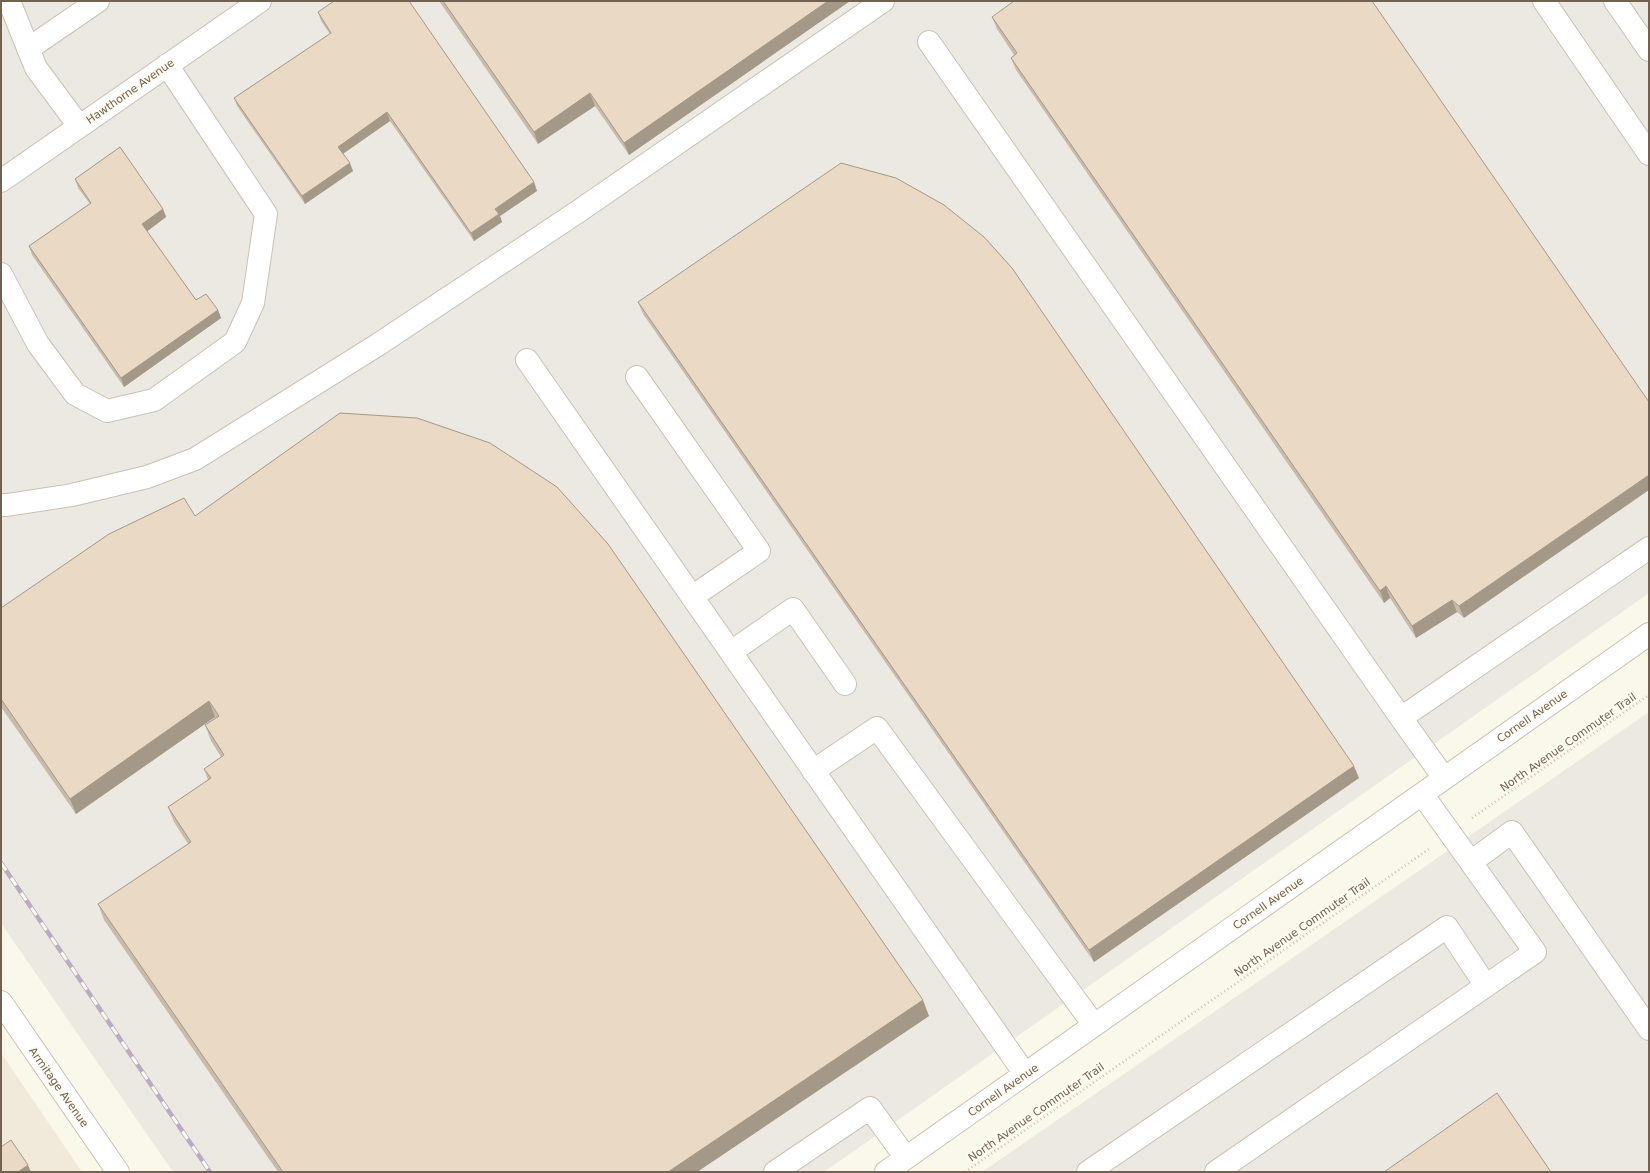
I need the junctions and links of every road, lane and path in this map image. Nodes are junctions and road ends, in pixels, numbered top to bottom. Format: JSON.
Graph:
{"nodes":[{"id":1,"x":9,"y":1,"type":"edge"},
{"id":2,"x":98,"y":1,"type":"edge"},
{"id":3,"x":260,"y":1,"type":"edge"},
{"id":4,"x":883,"y":1,"type":"edge"},
{"id":5,"x":1544,"y":1,"type":"edge"},
{"id":6,"x":1615,"y":1,"type":"edge"},
{"id":7,"x":928,"y":42,"type":"dead end"},
{"id":8,"x":28,"y":49,"type":"junction"},
{"id":9,"x":1649,"y":50,"type":"edge"},
{"id":10,"x":167,"y":65,"type":"junction"},
{"id":11,"x":79,"y":126,"type":"junction"},
{"id":12,"x":1649,"y":154,"type":"edge"},
{"id":13,"x":1,"y":181,"type":"edge"},
{"id":14,"x":1,"y":274,"type":"edge"},
{"id":15,"x":527,"y":360,"type":"dead end"},
{"id":16,"x":637,"y":377,"type":"dead end"},
{"id":17,"x":1,"y":505,"type":"edge"},
{"id":18,"x":1649,"y":548,"type":"edge"},
{"id":19,"x":692,"y":597,"type":"junction"},
{"id":20,"x":1649,"y":635,"type":"edge"},
{"id":21,"x":731,"y":652,"type":"junction"},
{"id":22,"x":845,"y":684,"type":"dead end"},
{"id":23,"x":1649,"y":695,"type":"edge"},
{"id":24,"x":1401,"y":718,"type":"junction"},
{"id":25,"x":814,"y":771,"type":"junction"},
{"id":26,"x":1444,"y":778,"type":"junction"},
{"id":27,"x":1422,"y":794,"type":"junction"},
{"id":28,"x":1450,"y":834,"type":"junction"},
{"id":29,"x":1471,"y":862,"type":"junction"},
{"id":30,"x":1486,"y":986,"type":"junction"},
{"id":31,"x":1,"y":1002,"type":"edge"},
{"id":32,"x":1094,"y":1025,"type":"junction"},
{"id":33,"x":1649,"y":1029,"type":"edge"},
{"id":34,"x":1025,"y":1074,"type":"junction"},
{"id":35,"x":906,"y":1158,"type":"junction"},
{"id":36,"x":118,"y":1172,"type":"edge"},
{"id":37,"x":775,"y":1172,"type":"edge"},
{"id":38,"x":886,"y":1172,"type":"edge"},
{"id":39,"x":964,"y":1172,"type":"edge"},
{"id":40,"x":1088,"y":1172,"type":"edge"},
{"id":41,"x":1216,"y":1172,"type":"edge"}],
"edges":[{"from":1,"to":8,"type":"street"},
{"from":2,"to":8,"type":"street"},
{"from":3,"to":10,"type":"street","name":"Hawthorne Avenue"},
{"from":4,"to":17,"type":"street"},
{"from":5,"to":12,"type":"street"},
{"from":6,"to":9,"type":"street"},
{"from":7,"to":24,"type":"street"},
{"from":8,"to":11,"type":"street"},
{"from":10,"to":11,"type":"street","name":"Hawthorne Avenue"},
{"from":10,"to":14,"type":"street"},
{"from":11,"to":13,"type":"street","name":"Hawthorne Avenue"},
{"from":15,"to":19,"type":"street"},
{"from":16,"to":19,"type":"street"},
{"from":18,"to":24,"type":"street"},
{"from":19,"to":21,"type":"street"},
{"from":20,"to":26,"type":"street","name":"Cornell Avenue"},
{"from":21,"to":22,"type":"street"},
{"from":21,"to":25,"type":"street"},
{"from":23,"to":28,"type":"path","name":"North Avenue Commuter Trail"},
{"from":24,"to":26,"type":"street"},
{"from":25,"to":32,"type":"street"},
{"from":25,"to":34,"type":"street"},
{"from":26,"to":27,"type":"street","name":"Cornell Avenue"},
{"from":27,"to":28,"type":"street"},
{"from":27,"to":32,"type":"street","name":"Cornell Avenue"},
{"from":28,"to":29,"type":"street"},
{"from":28,"to":39,"type":"path","name":"North Avenue Commuter Trail"},
{"from":29,"to":30,"type":"street"},
{"from":29,"to":33,"type":"street"},
{"from":30,"to":40,"type":"street"},
{"from":30,"to":41,"type":"street"},
{"from":31,"to":36,"type":"street","name":"Armitage Avenue"},
{"from":32,"to":34,"type":"street","name":"Cornell Avenue"},
{"from":34,"to":35,"type":"street","name":"Cornell Avenue"},
{"from":35,"to":37,"type":"street"},
{"from":35,"to":38,"type":"street","name":"Cornell Avenue"}]}
